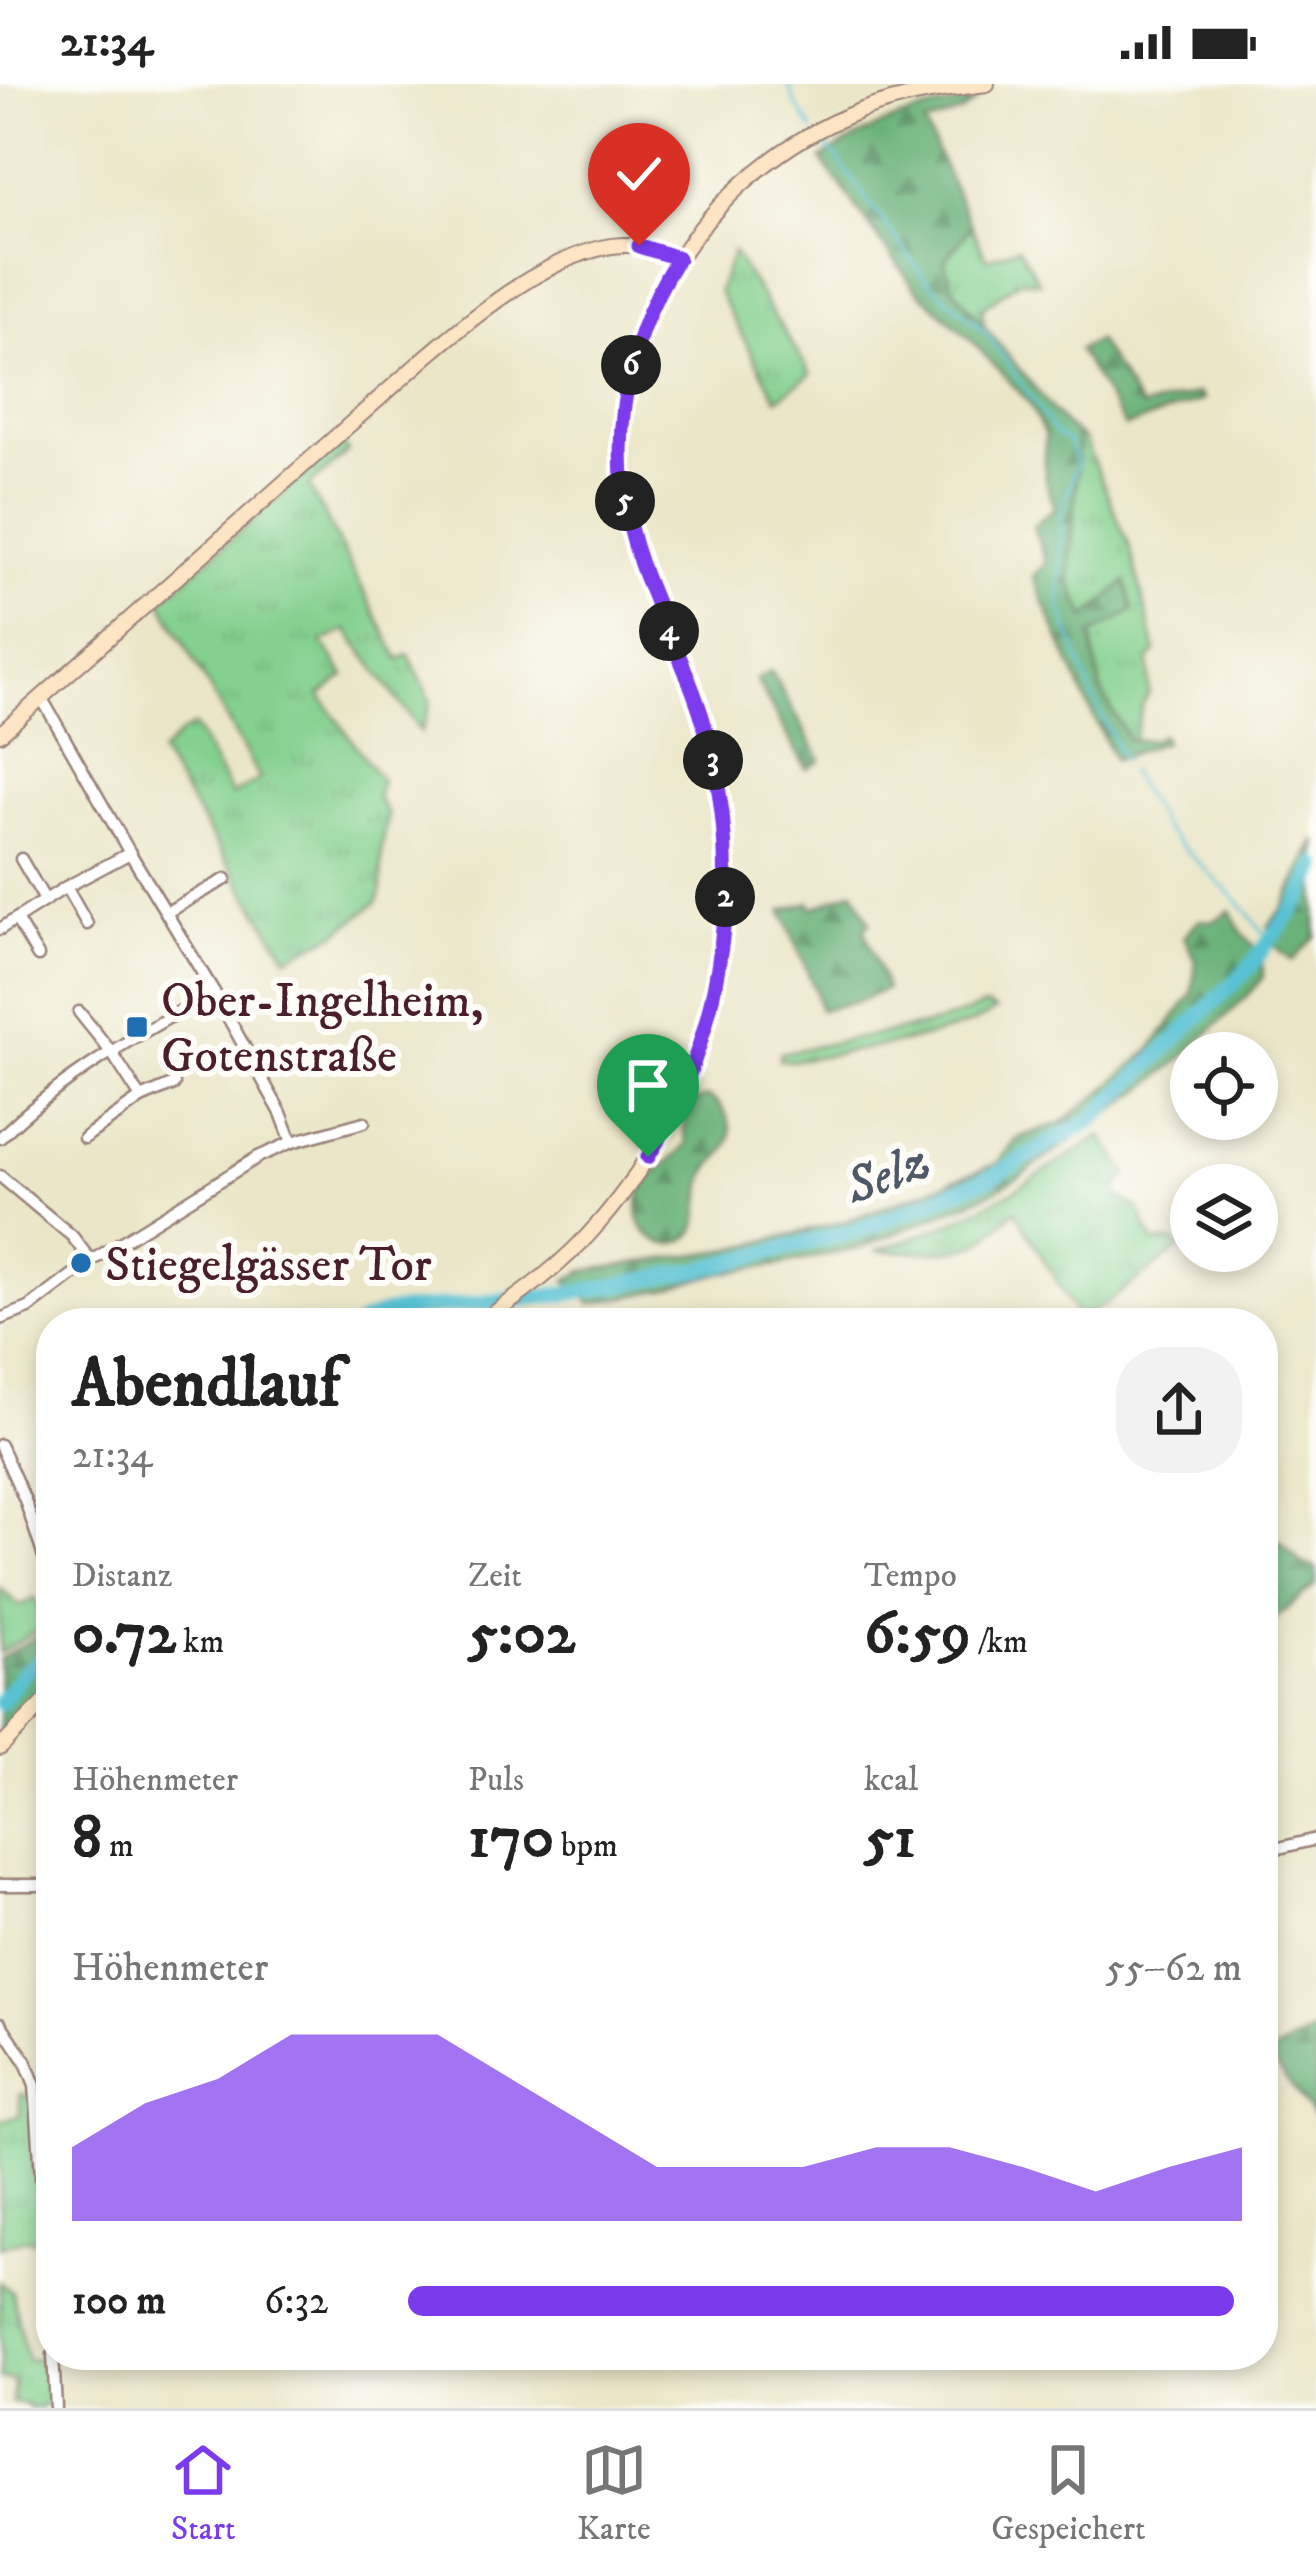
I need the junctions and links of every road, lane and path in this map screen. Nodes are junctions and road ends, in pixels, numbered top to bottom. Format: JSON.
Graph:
{"nodes":[{"id":1,"x":987,"y":84,"type":"edge"},
{"id":2,"x":674,"y":264,"type":"junction"},
{"id":3,"x":41,"y":697,"type":"junction"},
{"id":4,"x":0,"y":734,"type":"edge"},
{"id":5,"x":130,"y":853,"type":"junction"},
{"id":6,"x":21,"y":860,"type":"dead end"},
{"id":7,"x":226,"y":879,"type":"dead end"},
{"id":8,"x":65,"y":887,"type":"junction"},
{"id":9,"x":45,"y":900,"type":"junction"},
{"id":10,"x":0,"y":909,"type":"edge"},
{"id":11,"x":167,"y":912,"type":"junction"},
{"id":12,"x":8,"y":924,"type":"edge"},
{"id":13,"x":87,"y":924,"type":"dead end"},
{"id":14,"x":38,"y":956,"type":"dead end"},
{"id":15,"x":214,"y":992,"type":"junction"},
{"id":16,"x":79,"y":1012,"type":"dead end"},
{"id":17,"x":112,"y":1053,"type":"junction"},
{"id":18,"x":174,"y":1084,"type":"dead end"},
{"id":19,"x":141,"y":1098,"type":"junction"},
{"id":20,"x":364,"y":1122,"type":"dead end"},
{"id":21,"x":0,"y":1138,"type":"edge"},
{"id":22,"x":84,"y":1138,"type":"dead end"},
{"id":23,"x":292,"y":1142,"type":"junction"},
{"id":24,"x":0,"y":1176,"type":"edge"},
{"id":25,"x":91,"y":1261,"type":"junction"},
{"id":26,"x":501,"y":1308,"type":"edge"},
{"id":27,"x":0,"y":1319,"type":"edge"},
{"id":28,"x":0,"y":1444,"type":"edge"},
{"id":29,"x":36,"y":1533,"type":"edge"},
{"id":30,"x":36,"y":1711,"type":"edge"},
{"id":31,"x":0,"y":1748,"type":"edge"},
{"id":32,"x":1316,"y":1839,"type":"edge"},
{"id":33,"x":1278,"y":1848,"type":"edge"},
{"id":34,"x":0,"y":1885,"type":"edge"},
{"id":35,"x":36,"y":1885,"type":"edge"},
{"id":36,"x":0,"y":2023,"type":"edge"},
{"id":37,"x":36,"y":2100,"type":"edge"},
{"id":38,"x":54,"y":2370,"type":"edge"},
{"id":39,"x":56,"y":2408,"type":"edge"}],
"edges":[{"from":1,"to":2,"type":"main road"},
{"from":2,"to":3,"type":"main road"},
{"from":2,"to":26,"type":"main road"},
{"from":3,"to":4,"type":"main road"},
{"from":3,"to":5,"type":"street"},
{"from":5,"to":8,"type":"street"},
{"from":5,"to":11,"type":"street"},
{"from":6,"to":9,"type":"street"},
{"from":7,"to":11,"type":"street"},
{"from":8,"to":9,"type":"street"},
{"from":8,"to":13,"type":"street"},
{"from":9,"to":12,"type":"street"},
{"from":10,"to":12,"type":"street"},
{"from":11,"to":15,"type":"street"},
{"from":12,"to":14,"type":"street"},
{"from":15,"to":17,"type":"street"},
{"from":15,"to":23,"type":"street"},
{"from":16,"to":17,"type":"street"},
{"from":17,"to":19,"type":"street"},
{"from":17,"to":21,"type":"street"},
{"from":18,"to":19,"type":"street"},
{"from":19,"to":22,"type":"street"},
{"from":20,"to":23,"type":"street"},
{"from":23,"to":25,"type":"street"},
{"from":24,"to":25,"type":"street"},
{"from":25,"to":27,"type":"street"},
{"from":28,"to":29,"type":"street"},
{"from":30,"to":31,"type":"main road"},
{"from":32,"to":33,"type":"street"},
{"from":34,"to":35,"type":"street"},
{"from":36,"to":37,"type":"street"},
{"from":38,"to":39,"type":"street"}]}
